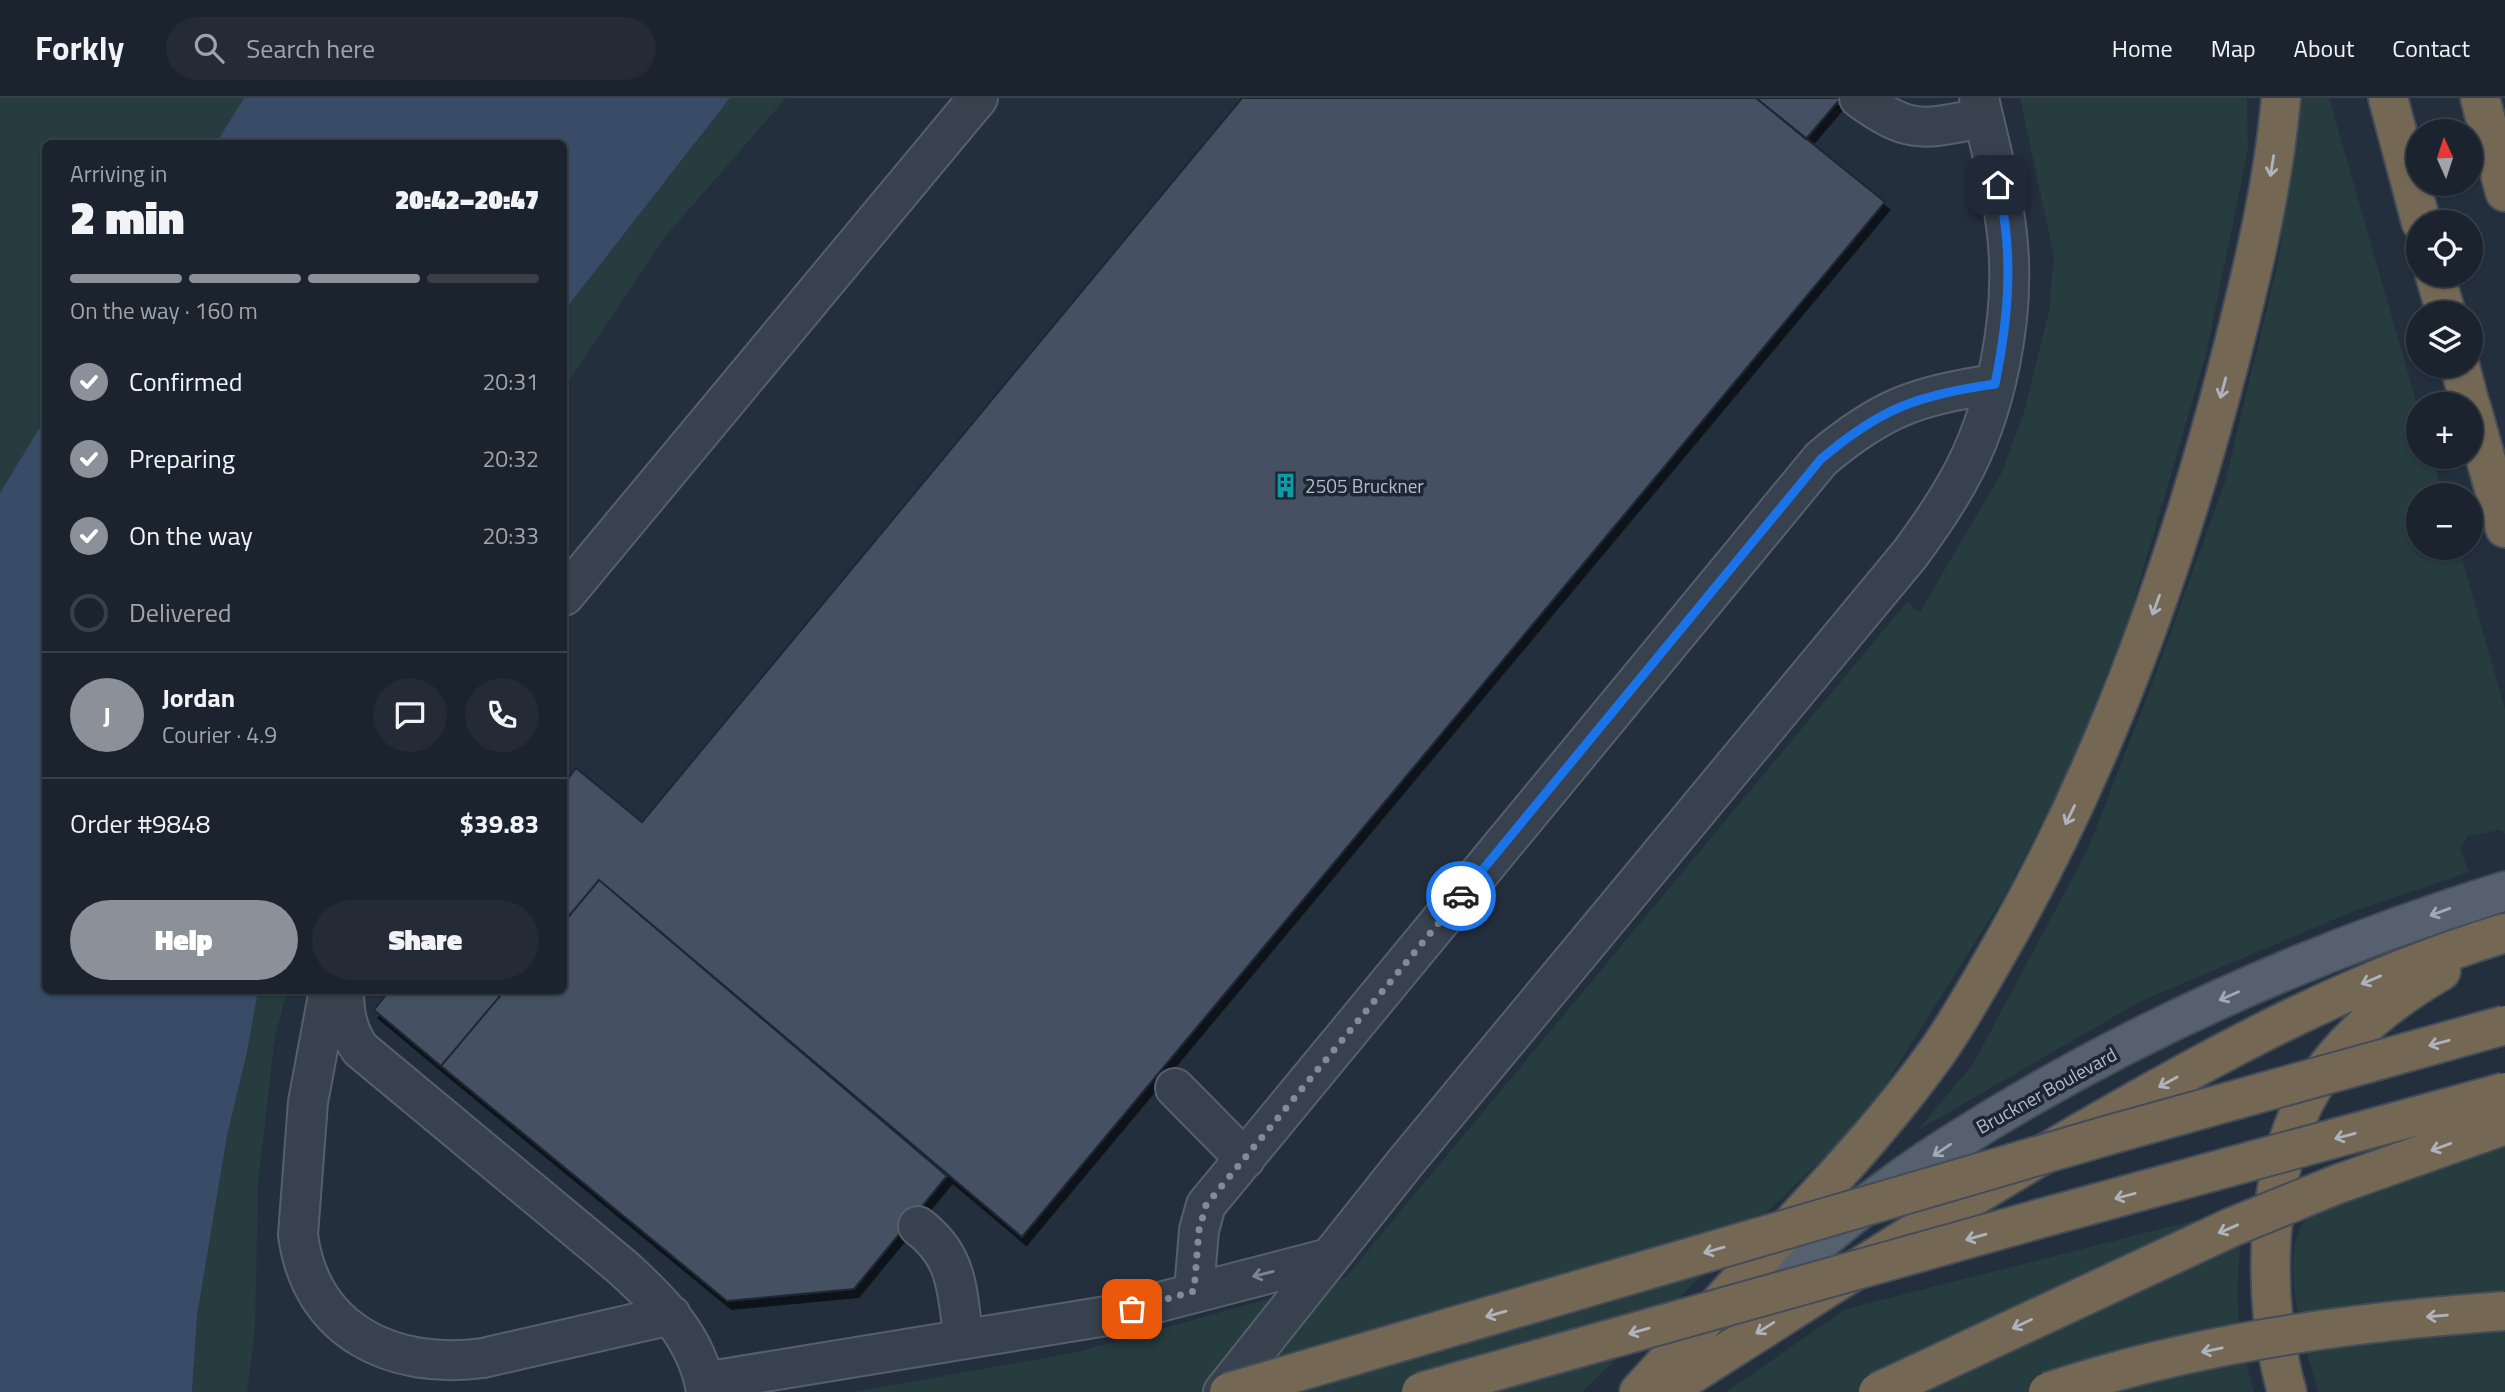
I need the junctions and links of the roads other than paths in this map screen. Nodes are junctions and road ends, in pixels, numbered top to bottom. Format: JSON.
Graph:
{"nodes":[{"id":1,"x":969,"y":98,"type":"edge"},
{"id":2,"x":978,"y":98,"type":"edge"},
{"id":3,"x":1860,"y":98,"type":"edge"},
{"id":4,"x":2281,"y":98,"type":"edge"},
{"id":5,"x":2388,"y":98,"type":"edge"},
{"id":6,"x":2480,"y":98,"type":"edge"},
{"id":7,"x":1981,"y":108,"type":"edge"},
{"id":8,"x":2505,"y":192,"type":"edge"},
{"id":9,"x":2418,"y":210,"type":"edge"},
{"id":10,"x":1995,"y":384,"type":"junction"},
{"id":11,"x":2483,"y":448,"type":"edge"},
{"id":12,"x":2505,"y":528,"type":"edge"},
{"id":13,"x":567,"y":581,"type":"edge"},
{"id":14,"x":567,"y":592,"type":"edge"},
{"id":15,"x":2505,"y":891,"type":"edge"},
{"id":16,"x":2505,"y":935,"type":"edge"},
{"id":17,"x":328,"y":994,"type":"edge"},
{"id":18,"x":344,"y":994,"type":"edge"},
{"id":19,"x":2505,"y":1025,"type":"edge"},
{"id":20,"x":1175,"y":1088,"type":"dead end"},
{"id":21,"x":2505,"y":1092,"type":"edge"},
{"id":22,"x":2505,"y":1125,"type":"edge"},
{"id":23,"x":1245,"y":1159,"type":"junction"},
{"id":24,"x":918,"y":1226,"type":"dead end"},
{"id":25,"x":1329,"y":1258,"type":"junction"},
{"id":26,"x":1194,"y":1291,"type":"junction"},
{"id":27,"x":2505,"y":1311,"type":"edge"},
{"id":28,"x":671,"y":1315,"type":"junction"},
{"id":29,"x":964,"y":1339,"type":"junction"},
{"id":30,"x":705,"y":1387,"type":"edge"},
{"id":31,"x":1223,"y":1392,"type":"edge"},
{"id":32,"x":1229,"y":1392,"type":"edge"},
{"id":33,"x":1421,"y":1392,"type":"edge"},
{"id":34,"x":1639,"y":1392,"type":"edge"},
{"id":35,"x":1647,"y":1392,"type":"edge"},
{"id":36,"x":1664,"y":1392,"type":"edge"},
{"id":37,"x":1878,"y":1392,"type":"edge"},
{"id":38,"x":2048,"y":1392,"type":"edge"},
{"id":39,"x":2287,"y":1392,"type":"edge"}],
"edges":[{"from":1,"to":13,"type":"lane"},
{"from":2,"to":14,"type":"lane"},
{"from":3,"to":7,"type":"lane"},
{"from":4,"to":34,"type":"highway","one_way":true},
{"from":5,"to":9,"type":"highway"},
{"from":6,"to":8,"type":"highway"},
{"from":7,"to":10,"type":"lane"},
{"from":10,"to":23,"type":"lane"},
{"from":10,"to":25,"type":"lane"},
{"from":11,"to":12,"type":"highway"},
{"from":15,"to":35,"type":"main road","name":"Bruckner Boulevard","one_way":true},
{"from":16,"to":36,"type":"highway","one_way":true},
{"from":16,"to":39,"type":"highway"},
{"from":17,"to":28,"type":"lane"},
{"from":18,"to":28,"type":"lane"},
{"from":19,"to":32,"type":"highway","one_way":true,"bridge":true},
{"from":20,"to":23,"type":"lane"},
{"from":21,"to":33,"type":"highway","one_way":true,"bridge":true},
{"from":22,"to":37,"type":"highway","one_way":true,"bridge":true},
{"from":23,"to":26,"type":"lane"},
{"from":24,"to":29,"type":"lane"},
{"from":25,"to":26,"type":"lane","one_way":true},
{"from":25,"to":31,"type":"lane"},
{"from":26,"to":29,"type":"lane"},
{"from":27,"to":38,"type":"highway","one_way":true,"bridge":true},
{"from":28,"to":30,"type":"lane"},
{"from":29,"to":30,"type":"lane"}]}
